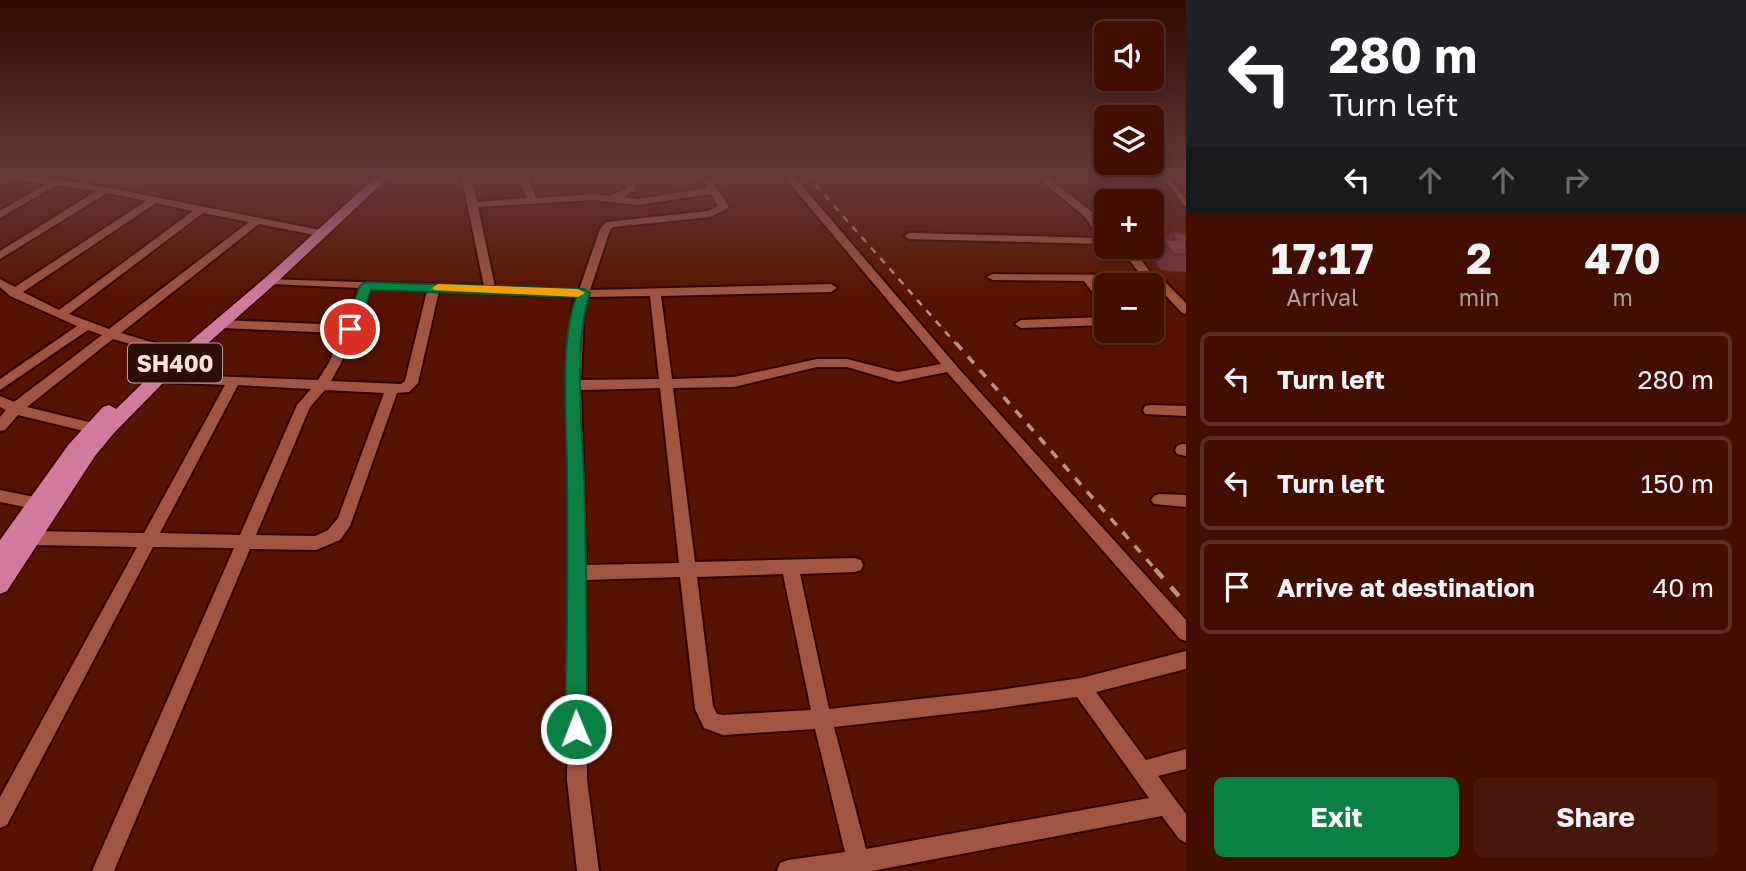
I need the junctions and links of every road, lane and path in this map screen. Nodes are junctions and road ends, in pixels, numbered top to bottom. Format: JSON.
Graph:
{"nodes":[{"id":1,"x":66,"y":215,"type":"edge"},
{"id":2,"x":132,"y":215,"type":"edge"},
{"id":3,"x":194,"y":215,"type":"edge"},
{"id":4,"x":227,"y":215,"type":"edge"},
{"id":5,"x":333,"y":215,"type":"edge"},
{"id":6,"x":336,"y":215,"type":"edge"},
{"id":7,"x":473,"y":215,"type":"edge"},
{"id":8,"x":687,"y":215,"type":"edge"},
{"id":9,"x":822,"y":215,"type":"edge"},
{"id":10,"x":256,"y":221,"type":"junction"},
{"id":11,"x":315,"y":232,"type":"junction"},
{"id":12,"x":909,"y":236,"type":"dead end"},
{"id":13,"x":1094,"y":240,"type":"edge"},
{"id":14,"x":0,"y":256,"type":"edge"},
{"id":15,"x":993,"y":277,"type":"dead end"},
{"id":16,"x":1087,"y":278,"type":"junction"},
{"id":17,"x":1094,"y":278,"type":"edge"},
{"id":18,"x":270,"y":281,"type":"junction"},
{"id":19,"x":0,"y":282,"type":"edge"},
{"id":20,"x":366,"y":286,"type":"junction"},
{"id":21,"x":434,"y":287,"type":"junction"},
{"id":22,"x":1094,"y":287,"type":"edge"},
{"id":23,"x":1164,"y":287,"type":"edge"},
{"id":24,"x":831,"y":288,"type":"dead end"},
{"id":25,"x":490,"y":289,"type":"junction"},
{"id":26,"x":654,"y":292,"type":"junction"},
{"id":27,"x":14,"y":293,"type":"junction"},
{"id":28,"x":584,"y":293,"type":"junction"},
{"id":29,"x":1186,"y":310,"type":"edge"},
{"id":30,"x":62,"y":314,"type":"junction"},
{"id":31,"x":1094,"y":321,"type":"edge"},
{"id":32,"x":221,"y":324,"type":"junction"},
{"id":33,"x":1021,"y":324,"type":"dead end"},
{"id":34,"x":86,"y":326,"type":"junction"},
{"id":35,"x":350,"y":329,"type":"junction"},
{"id":36,"x":110,"y":334,"type":"junction"},
{"id":37,"x":171,"y":352,"type":"junction"},
{"id":38,"x":950,"y":367,"type":"junction"},
{"id":39,"x":159,"y":377,"type":"junction"},
{"id":40,"x":233,"y":382,"type":"junction"},
{"id":41,"x":666,"y":384,"type":"junction"},
{"id":42,"x":0,"y":385,"type":"edge"},
{"id":43,"x":322,"y":385,"type":"junction"},
{"id":44,"x":574,"y":385,"type":"junction"},
{"id":45,"x":393,"y":390,"type":"junction"},
{"id":46,"x":0,"y":401,"type":"edge"},
{"id":47,"x":15,"y":409,"type":"junction"},
{"id":48,"x":1150,"y":410,"type":"dead end"},
{"id":49,"x":1186,"y":411,"type":"edge"},
{"id":50,"x":0,"y":426,"type":"edge"},
{"id":51,"x":92,"y":428,"type":"junction"},
{"id":52,"x":0,"y":496,"type":"edge"},
{"id":53,"x":1159,"y":500,"type":"dead end"},
{"id":54,"x":1186,"y":501,"type":"edge"},
{"id":55,"x":36,"y":504,"type":"junction"},
{"id":56,"x":53,"y":506,"type":"junction"},
{"id":57,"x":31,"y":538,"type":"junction"},
{"id":58,"x":148,"y":540,"type":"junction"},
{"id":59,"x":242,"y":544,"type":"junction"},
{"id":60,"x":0,"y":556,"type":"edge"},
{"id":61,"x":855,"y":565,"type":"dead end"},
{"id":62,"x":790,"y":568,"type":"junction"},
{"id":63,"x":688,"y":569,"type":"junction"},
{"id":64,"x":578,"y":573,"type":"junction"},
{"id":65,"x":0,"y":584,"type":"edge"},
{"id":66,"x":1186,"y":632,"type":"edge"},
{"id":67,"x":1186,"y":660,"type":"edge"},
{"id":68,"x":1081,"y":687,"type":"junction"},
{"id":69,"x":822,"y":719,"type":"junction"},
{"id":70,"x":1186,"y":759,"type":"edge"},
{"id":71,"x":1141,"y":771,"type":"junction"},
{"id":72,"x":1166,"y":805,"type":"junction"},
{"id":73,"x":0,"y":818,"type":"edge"},
{"id":74,"x":1186,"y":832,"type":"edge"},
{"id":75,"x":860,"y":866,"type":"edge"},
{"id":76,"x":103,"y":871,"type":"edge"},
{"id":77,"x":588,"y":871,"type":"edge"},
{"id":78,"x":788,"y":871,"type":"edge"}],
"edges":[{"from":1,"to":14,"type":"street"},
{"from":2,"to":27,"type":"street"},
{"from":3,"to":30,"type":"street"},
{"from":4,"to":10,"type":"street"},
{"from":5,"to":11,"type":"main road","number":"SH400"},
{"from":6,"to":11,"type":"main road","number":"SH400"},
{"from":7,"to":25,"type":"street"},
{"from":8,"to":28,"type":"street"},
{"from":9,"to":38,"type":"street"},
{"from":10,"to":11,"type":"street"},
{"from":10,"to":36,"type":"street"},
{"from":11,"to":18,"type":"main road","number":"SH400"},
{"from":11,"to":37,"type":"main road","number":"SH400"},
{"from":12,"to":13,"type":"street"},
{"from":15,"to":16,"type":"street"},
{"from":16,"to":17,"type":"street"},
{"from":16,"to":22,"type":"street"},
{"from":18,"to":20,"type":"street"},
{"from":18,"to":32,"type":"main road","number":"SH400"},
{"from":19,"to":27,"type":"street"},
{"from":20,"to":21,"type":"street"},
{"from":20,"to":35,"type":"street"},
{"from":21,"to":25,"type":"street"},
{"from":21,"to":45,"type":"street"},
{"from":23,"to":29,"type":"street"},
{"from":24,"to":26,"type":"street"},
{"from":25,"to":28,"type":"street"},
{"from":26,"to":28,"type":"street"},
{"from":26,"to":41,"type":"street"},
{"from":27,"to":30,"type":"street"},
{"from":28,"to":44,"type":"street"},
{"from":30,"to":34,"type":"street"},
{"from":31,"to":33,"type":"street"},
{"from":32,"to":35,"type":"street"},
{"from":32,"to":39,"type":"main road","number":"SH400"},
{"from":34,"to":36,"type":"street"},
{"from":34,"to":42,"type":"street"},
{"from":35,"to":43,"type":"street"},
{"from":36,"to":37,"type":"street"},
{"from":36,"to":47,"type":"street"},
{"from":37,"to":51,"type":"main road","number":"SH400"},
{"from":38,"to":41,"type":"street"},
{"from":38,"to":66,"type":"street"},
{"from":39,"to":40,"type":"street"},
{"from":39,"to":56,"type":"main road","number":"SH400"},
{"from":40,"to":43,"type":"street"},
{"from":40,"to":58,"type":"street"},
{"from":41,"to":44,"type":"street"},
{"from":41,"to":63,"type":"street"},
{"from":43,"to":45,"type":"street"},
{"from":43,"to":59,"type":"street"},
{"from":44,"to":64,"type":"street"},
{"from":45,"to":59,"type":"street"},
{"from":46,"to":47,"type":"street"},
{"from":47,"to":50,"type":"street"},
{"from":47,"to":51,"type":"street"},
{"from":48,"to":49,"type":"street"},
{"from":51,"to":55,"type":"main road","number":"SH400"},
{"from":52,"to":55,"type":"street"},
{"from":53,"to":54,"type":"street"},
{"from":55,"to":56,"type":"street"},
{"from":55,"to":60,"type":"main road","number":"SH400"},
{"from":56,"to":57,"type":"main road","number":"SH400"},
{"from":57,"to":58,"type":"street"},
{"from":57,"to":65,"type":"main road","number":"SH400"},
{"from":58,"to":59,"type":"street"},
{"from":58,"to":73,"type":"street"},
{"from":59,"to":76,"type":"street"},
{"from":61,"to":62,"type":"street"},
{"from":62,"to":63,"type":"street"},
{"from":62,"to":69,"type":"street"},
{"from":63,"to":64,"type":"street"},
{"from":63,"to":69,"type":"street"},
{"from":64,"to":77,"type":"street"},
{"from":67,"to":68,"type":"street"},
{"from":68,"to":69,"type":"street"},
{"from":68,"to":71,"type":"street"},
{"from":69,"to":75,"type":"street"},
{"from":70,"to":71,"type":"street"},
{"from":71,"to":72,"type":"street"},
{"from":72,"to":74,"type":"street"},
{"from":72,"to":75,"type":"street"},
{"from":75,"to":78,"type":"street"}]}
